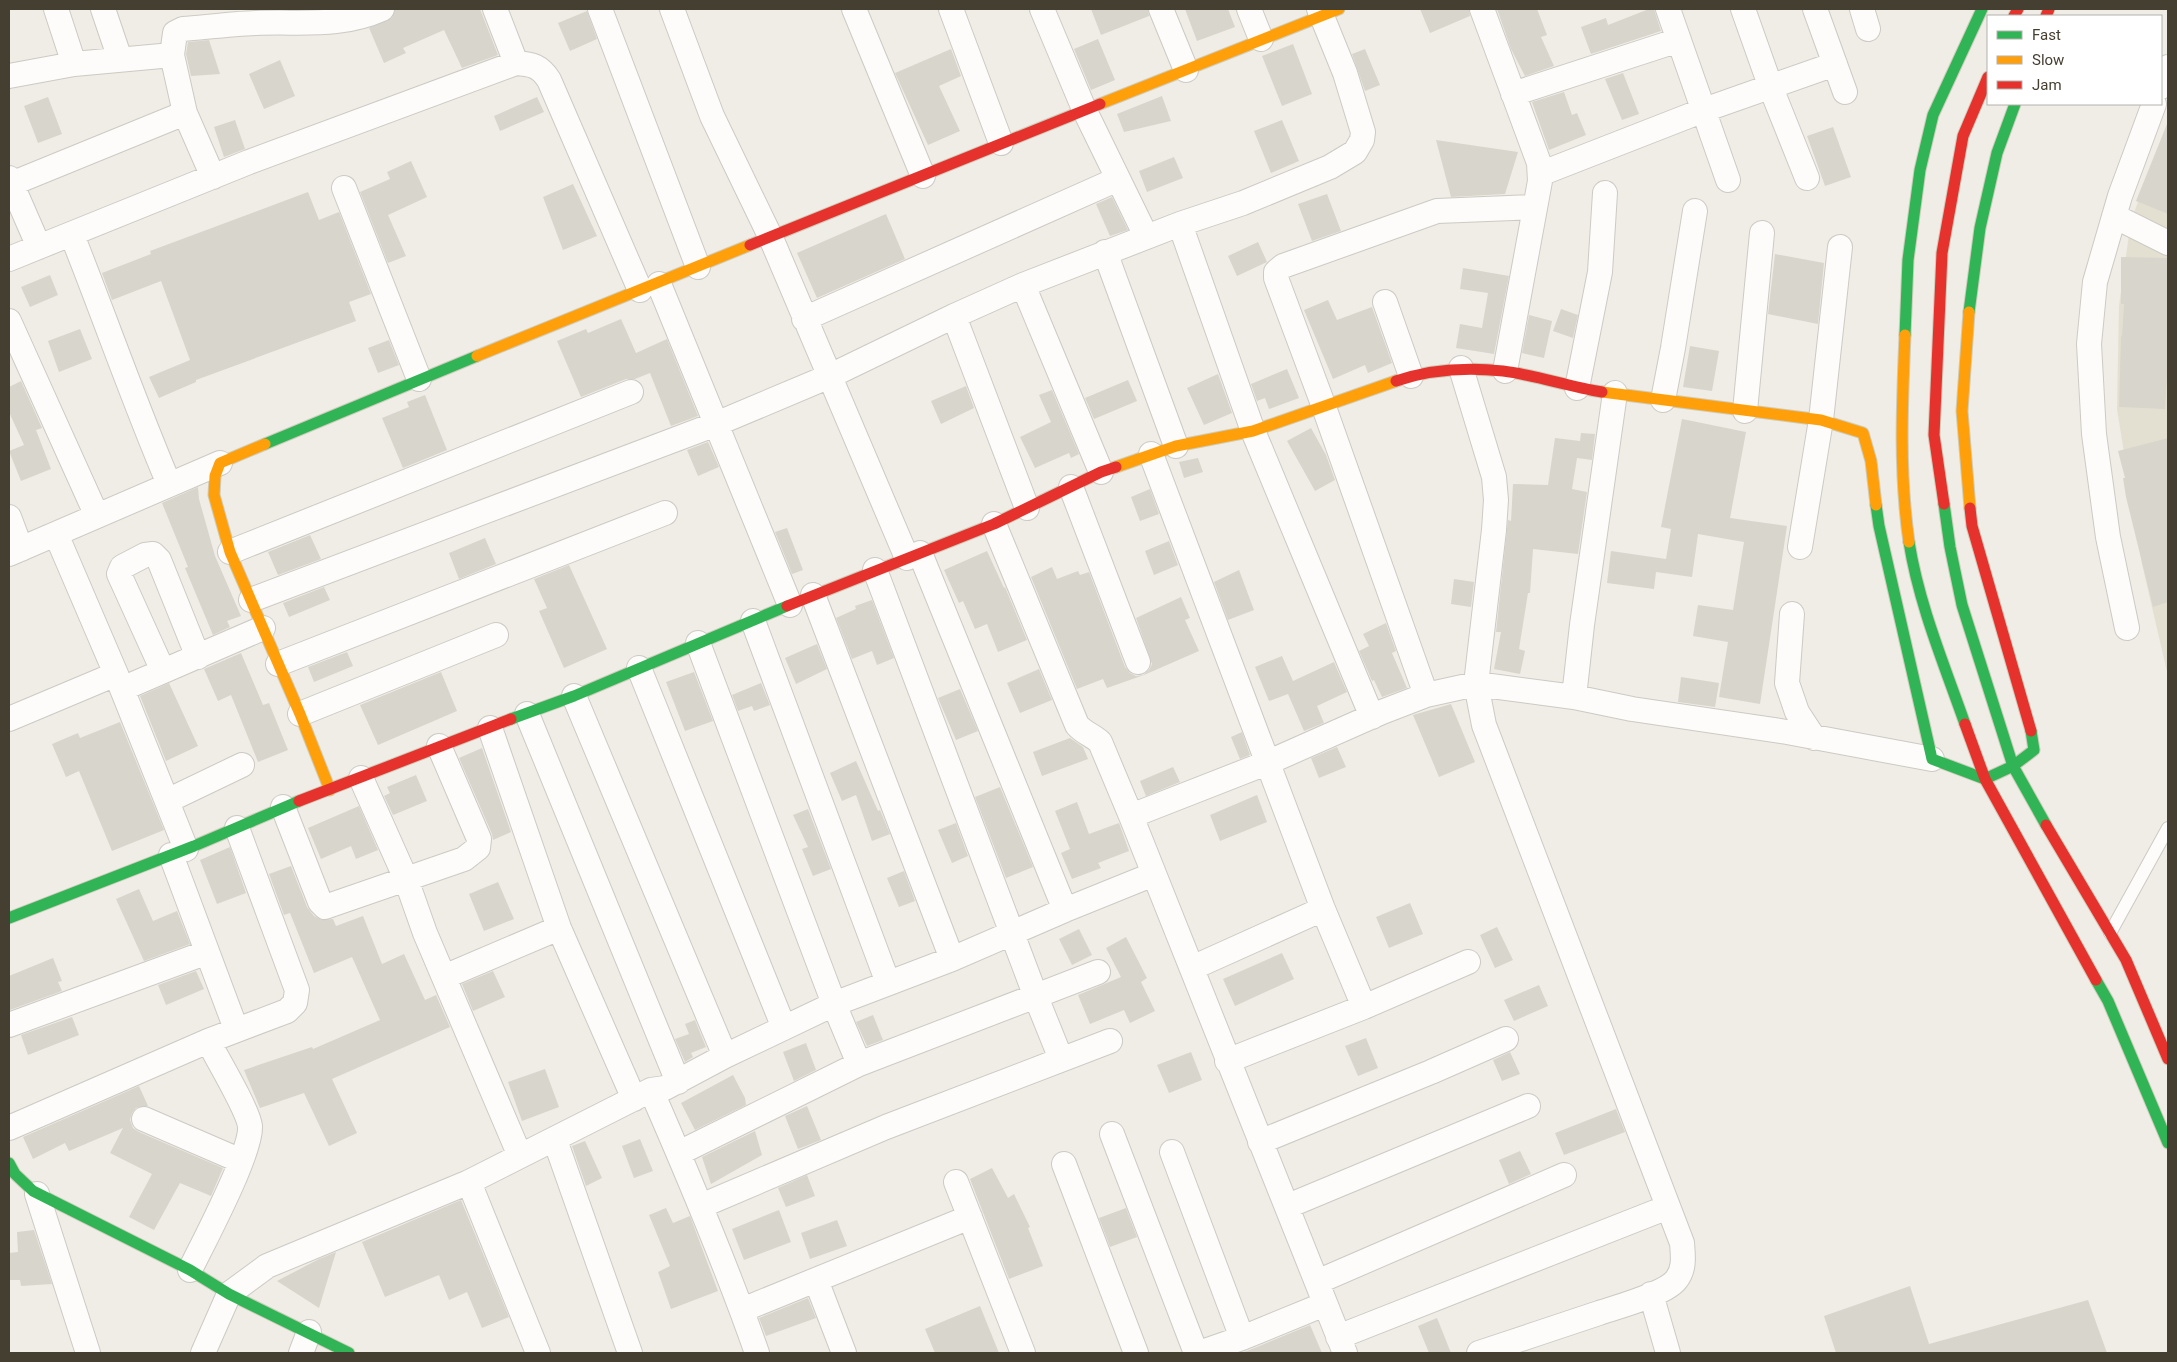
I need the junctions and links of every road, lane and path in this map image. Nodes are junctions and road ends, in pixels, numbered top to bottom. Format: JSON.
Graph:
{"nodes":[{"id":1,"x":56,"y":9,"type":"edge"},
{"id":2,"x":103,"y":9,"type":"edge"},
{"id":3,"x":382,"y":9,"type":"edge"},
{"id":4,"x":495,"y":9,"type":"edge"},
{"id":5,"x":600,"y":9,"type":"edge"},
{"id":6,"x":672,"y":9,"type":"edge"},
{"id":7,"x":854,"y":9,"type":"edge"},
{"id":8,"x":951,"y":9,"type":"edge"},
{"id":9,"x":1042,"y":9,"type":"edge"},
{"id":10,"x":1161,"y":9,"type":"edge"},
{"id":11,"x":1249,"y":9,"type":"edge"},
{"id":12,"x":1482,"y":9,"type":"edge"},
{"id":13,"x":1668,"y":9,"type":"edge"},
{"id":14,"x":1743,"y":9,"type":"edge"},
{"id":15,"x":1816,"y":9,"type":"edge"},
{"id":16,"x":1982,"y":9,"type":"edge"},
{"id":17,"x":1326,"y":11,"type":"edge"},
{"id":18,"x":253,"y":16,"type":"edge"},
{"id":19,"x":1262,"y":39,"type":"junction"},
{"id":20,"x":1679,"y":40,"type":"junction"},
{"id":21,"x":172,"y":55,"type":"junction"},
{"id":22,"x":120,"y":59,"type":"junction"},
{"id":23,"x":516,"y":63,"type":"junction"},
{"id":24,"x":74,"y":64,"type":"junction"},
{"id":25,"x":1835,"y":64,"type":"junction"},
{"id":26,"x":2168,"y":67,"type":"edge"},
{"id":27,"x":9,"y":70,"type":"edge"},
{"id":28,"x":1186,"y":70,"type":"junction"},
{"id":29,"x":1987,"y":79,"type":"edge"},
{"id":30,"x":2162,"y":84,"type":"edge"},
{"id":31,"x":1771,"y":88,"type":"junction"},
{"id":32,"x":1846,"y":92,"type":"dead end"},
{"id":33,"x":1513,"y":94,"type":"junction"},
{"id":34,"x":2015,"y":105,"type":"edge"},
{"id":35,"x":2154,"y":105,"type":"edge"},
{"id":36,"x":1084,"y":109,"type":"junction"},
{"id":37,"x":1704,"y":110,"type":"junction"},
{"id":38,"x":185,"y":113,"type":"junction"},
{"id":39,"x":1001,"y":143,"type":"junction"},
{"id":40,"x":1540,"y":174,"type":"junction"},
{"id":41,"x":923,"y":176,"type":"junction"},
{"id":42,"x":213,"y":177,"type":"junction"},
{"id":43,"x":1807,"y":178,"type":"dead end"},
{"id":44,"x":1118,"y":179,"type":"junction"},
{"id":45,"x":1728,"y":180,"type":"dead end"},
{"id":46,"x":10,"y":181,"type":"edge"},
{"id":47,"x":344,"y":188,"type":"dead end"},
{"id":48,"x":1605,"y":193,"type":"dead end"},
{"id":49,"x":1535,"y":207,"type":"junction"},
{"id":50,"x":1695,"y":211,"type":"dead end"},
{"id":51,"x":2114,"y":216,"type":"junction"},
{"id":52,"x":1180,"y":224,"type":"junction"},
{"id":53,"x":1762,"y":233,"type":"dead end"},
{"id":54,"x":72,"y":234,"type":"junction"},
{"id":55,"x":1146,"y":236,"type":"junction"},
{"id":56,"x":771,"y":238,"type":"junction"},
{"id":57,"x":2168,"y":243,"type":"edge"},
{"id":58,"x":39,"y":247,"type":"junction"},
{"id":59,"x":1840,"y":247,"type":"dead end"},
{"id":60,"x":1104,"y":252,"type":"junction"},
{"id":61,"x":9,"y":259,"type":"edge"},
{"id":62,"x":698,"y":267,"type":"junction"},
{"id":63,"x":1023,"y":285,"type":"junction"},
{"id":64,"x":649,"y":287,"type":"junction"},
{"id":65,"x":1385,"y":302,"type":"dead end"},
{"id":66,"x":954,"y":316,"type":"junction"},
{"id":67,"x":804,"y":319,"type":"junction"},
{"id":68,"x":9,"y":321,"type":"edge"},
{"id":69,"x":1461,"y":368,"type":"junction"},
{"id":70,"x":1505,"y":371,"type":"junction"},
{"id":71,"x":830,"y":376,"type":"junction"},
{"id":72,"x":1412,"y":376,"type":"junction"},
{"id":73,"x":419,"y":380,"type":"junction"},
{"id":74,"x":1577,"y":388,"type":"junction"},
{"id":75,"x":631,"y":392,"type":"dead end"},
{"id":76,"x":1615,"y":393,"type":"junction"},
{"id":77,"x":1663,"y":400,"type":"junction"},
{"id":78,"x":1324,"y":406,"type":"junction"},
{"id":79,"x":1745,"y":411,"type":"junction"},
{"id":80,"x":1821,"y":420,"type":"junction"},
{"id":81,"x":716,"y":424,"type":"junction"},
{"id":82,"x":1253,"y":431,"type":"junction"},
{"id":83,"x":1176,"y":446,"type":"junction"},
{"id":84,"x":1151,"y":454,"type":"junction"},
{"id":85,"x":220,"y":463,"type":"junction"},
{"id":86,"x":1101,"y":472,"type":"junction"},
{"id":87,"x":169,"y":484,"type":"junction"},
{"id":88,"x":1071,"y":487,"type":"junction"},
{"id":89,"x":1026,"y":508,"type":"junction"},
{"id":90,"x":665,"y":513,"type":"dead end"},
{"id":91,"x":97,"y":516,"type":"junction"},
{"id":92,"x":9,"y":517,"type":"edge"},
{"id":93,"x":994,"y":524,"type":"junction"},
{"id":94,"x":56,"y":534,"type":"junction"},
{"id":95,"x":1800,"y":548,"type":"dead end"},
{"id":96,"x":15,"y":552,"type":"edge"},
{"id":97,"x":230,"y":552,"type":"junction"},
{"id":98,"x":913,"y":556,"type":"junction"},
{"id":99,"x":875,"y":570,"type":"junction"},
{"id":100,"x":814,"y":595,"type":"junction"},
{"id":101,"x":251,"y":600,"type":"junction"},
{"id":102,"x":790,"y":605,"type":"junction"},
{"id":103,"x":1792,"y":614,"type":"dead end"},
{"id":104,"x":753,"y":621,"type":"junction"},
{"id":105,"x":263,"y":628,"type":"junction"},
{"id":106,"x":2127,"y":628,"type":"dead end"},
{"id":107,"x":496,"y":635,"type":"dead end"},
{"id":108,"x":698,"y":643,"type":"junction"},
{"id":109,"x":198,"y":656,"type":"junction"},
{"id":110,"x":1138,"y":662,"type":"dead end"},
{"id":111,"x":278,"y":664,"type":"junction"},
{"id":112,"x":639,"y":668,"type":"junction"},
{"id":113,"x":163,"y":672,"type":"junction"},
{"id":114,"x":119,"y":682,"type":"junction"},
{"id":115,"x":1476,"y":684,"type":"junction"},
{"id":116,"x":1426,"y":695,"type":"junction"},
{"id":117,"x":574,"y":696,"type":"junction"},
{"id":118,"x":1574,"y":697,"type":"junction"},
{"id":119,"x":300,"y":714,"type":"junction"},
{"id":120,"x":528,"y":714,"type":"junction"},
{"id":121,"x":1372,"y":717,"type":"junction"},
{"id":122,"x":9,"y":719,"type":"edge"},
{"id":123,"x":490,"y":728,"type":"junction"},
{"id":124,"x":1814,"y":738,"type":"junction"},
{"id":125,"x":439,"y":746,"type":"junction"},
{"id":126,"x":1932,"y":759,"type":"junction"},
{"id":127,"x":1269,"y":762,"type":"junction"},
{"id":128,"x":242,"y":765,"type":"dead end"},
{"id":129,"x":2013,"y":766,"type":"junction"},
{"id":130,"x":361,"y":778,"type":"junction"},
{"id":131,"x":1985,"y":779,"type":"junction"},
{"id":132,"x":330,"y":790,"type":"junction"},
{"id":133,"x":167,"y":801,"type":"junction"},
{"id":134,"x":283,"y":807,"type":"junction"},
{"id":135,"x":1131,"y":816,"type":"junction"},
{"id":136,"x":237,"y":828,"type":"junction"},
{"id":137,"x":2168,"y":828,"type":"edge"},
{"id":138,"x":178,"y":852,"type":"junction"},
{"id":139,"x":1154,"y":874,"type":"junction"},
{"id":140,"x":406,"y":879,"type":"junction"},
{"id":141,"x":1323,"y":909,"type":"junction"},
{"id":142,"x":1065,"y":910,"type":"junction"},
{"id":143,"x":9,"y":918,"type":"edge"},
{"id":144,"x":559,"y":928,"type":"junction"},
{"id":145,"x":1013,"y":933,"type":"junction"},
{"id":146,"x":2110,"y":934,"type":"junction"},
{"id":147,"x":206,"y":953,"type":"junction"},
{"id":148,"x":952,"y":960,"type":"junction"},
{"id":149,"x":1468,"y":962,"type":"dead end"},
{"id":150,"x":1192,"y":968,"type":"junction"},
{"id":151,"x":1098,"y":972,"type":"dead end"},
{"id":152,"x":444,"y":977,"type":"junction"},
{"id":153,"x":888,"y":983,"type":"junction"},
{"id":154,"x":1036,"y":997,"type":"junction"},
{"id":155,"x":834,"y":1004,"type":"junction"},
{"id":156,"x":1364,"y":1007,"type":"junction"},
{"id":157,"x":9,"y":1025,"type":"edge"},
{"id":158,"x":784,"y":1028,"type":"junction"},
{"id":159,"x":236,"y":1029,"type":"junction"},
{"id":160,"x":1506,"y":1039,"type":"dead end"},
{"id":161,"x":208,"y":1041,"type":"junction"},
{"id":162,"x":1110,"y":1041,"type":"dead end"},
{"id":163,"x":725,"y":1056,"type":"junction"},
{"id":164,"x":1061,"y":1059,"type":"junction"},
{"id":165,"x":2168,"y":1060,"type":"edge"},
{"id":166,"x":1227,"y":1061,"type":"junction"},
{"id":167,"x":859,"y":1064,"type":"junction"},
{"id":168,"x":678,"y":1082,"type":"junction"},
{"id":169,"x":642,"y":1095,"type":"junction"},
{"id":170,"x":1528,"y":1106,"type":"dead end"},
{"id":171,"x":144,"y":1119,"type":"dead end"},
{"id":172,"x":9,"y":1128,"type":"edge"},
{"id":173,"x":1112,"y":1134,"type":"dead end"},
{"id":174,"x":555,"y":1140,"type":"junction"},
{"id":175,"x":1260,"y":1142,"type":"junction"},
{"id":176,"x":2168,"y":1143,"type":"edge"},
{"id":177,"x":1172,"y":1152,"type":"dead end"},
{"id":178,"x":679,"y":1153,"type":"junction"},
{"id":179,"x":520,"y":1156,"type":"junction"},
{"id":180,"x":241,"y":1161,"type":"junction"},
{"id":181,"x":1064,"y":1164,"type":"dead end"},
{"id":182,"x":11,"y":1170,"type":"edge"},
{"id":183,"x":1564,"y":1175,"type":"dead end"},
{"id":184,"x":469,"y":1182,"type":"junction"},
{"id":185,"x":956,"y":1182,"type":"dead end"},
{"id":186,"x":37,"y":1194,"type":"junction"},
{"id":187,"x":701,"y":1206,"type":"junction"},
{"id":188,"x":1288,"y":1206,"type":"junction"},
{"id":189,"x":1668,"y":1207,"type":"junction"},
{"id":190,"x":970,"y":1217,"type":"junction"},
{"id":191,"x":190,"y":1270,"type":"junction"},
{"id":192,"x":816,"y":1280,"type":"junction"},
{"id":193,"x":1317,"y":1282,"type":"junction"},
{"id":194,"x":229,"y":1294,"type":"junction"},
{"id":195,"x":1651,"y":1294,"type":"junction"},
{"id":196,"x":1325,"y":1304,"type":"junction"},
{"id":197,"x":742,"y":1310,"type":"junction"},
{"id":198,"x":1242,"y":1338,"type":"junction"},
{"id":199,"x":305,"y":1343,"type":"edge"},
{"id":200,"x":1342,"y":1345,"type":"edge"},
{"id":201,"x":88,"y":1353,"type":"edge"},
{"id":202,"x":203,"y":1353,"type":"edge"},
{"id":203,"x":349,"y":1353,"type":"edge"},
{"id":204,"x":538,"y":1353,"type":"edge"},
{"id":205,"x":630,"y":1353,"type":"edge"},
{"id":206,"x":757,"y":1353,"type":"edge"},
{"id":207,"x":844,"y":1353,"type":"edge"},
{"id":208,"x":1024,"y":1353,"type":"edge"},
{"id":209,"x":1136,"y":1353,"type":"edge"},
{"id":210,"x":1197,"y":1353,"type":"edge"},
{"id":211,"x":1479,"y":1353,"type":"edge"},
{"id":212,"x":1668,"y":1353,"type":"edge"}],
"edges":[{"from":1,"to":24,"type":"street"},
{"from":2,"to":22,"type":"street"},
{"from":3,"to":18,"type":"street"},
{"from":4,"to":23,"type":"street"},
{"from":5,"to":62,"type":"street"},
{"from":6,"to":56,"type":"street"},
{"from":7,"to":41,"type":"street"},
{"from":8,"to":39,"type":"street"},
{"from":9,"to":36,"type":"street"},
{"from":10,"to":28,"type":"street"},
{"from":11,"to":19,"type":"street"},
{"from":12,"to":33,"type":"street"},
{"from":13,"to":20,"type":"street"},
{"from":14,"to":31,"type":"street"},
{"from":15,"to":25,"type":"street"},
{"from":16,"to":131,"type":"street"},
{"from":17,"to":19,"type":"street"},
{"from":17,"to":52,"type":"street"},
{"from":18,"to":21,"type":"street"},
{"from":19,"to":28,"type":"street"},
{"from":20,"to":33,"type":"street"},
{"from":20,"to":37,"type":"street"},
{"from":21,"to":22,"type":"street"},
{"from":21,"to":38,"type":"street"},
{"from":22,"to":24,"type":"street"},
{"from":23,"to":42,"type":"street"},
{"from":23,"to":64,"type":"street"},
{"from":24,"to":27,"type":"street"},
{"from":25,"to":31,"type":"street"},
{"from":25,"to":32,"type":"street"},
{"from":26,"to":30,"type":"street"},
{"from":28,"to":36,"type":"street"},
{"from":29,"to":129,"type":"street"},
{"from":31,"to":37,"type":"street"},
{"from":31,"to":43,"type":"street"},
{"from":33,"to":40,"type":"street"},
{"from":34,"to":129,"type":"street"},
{"from":35,"to":51,"type":"street"},
{"from":36,"to":39,"type":"street"},
{"from":36,"to":44,"type":"street"},
{"from":37,"to":40,"type":"street"},
{"from":37,"to":45,"type":"street"},
{"from":38,"to":42,"type":"street"},
{"from":38,"to":46,"type":"street"},
{"from":39,"to":41,"type":"street"},
{"from":40,"to":49,"type":"street"},
{"from":41,"to":56,"type":"street"},
{"from":42,"to":54,"type":"street"},
{"from":44,"to":55,"type":"street"},
{"from":44,"to":67,"type":"street"},
{"from":46,"to":58,"type":"street"},
{"from":47,"to":73,"type":"street"},
{"from":48,"to":74,"type":"street"},
{"from":49,"to":70,"type":"street"},
{"from":49,"to":78,"type":"street"},
{"from":50,"to":77,"type":"street"},
{"from":51,"to":57,"type":"street"},
{"from":51,"to":106,"type":"street"},
{"from":52,"to":55,"type":"street"},
{"from":52,"to":82,"type":"street"},
{"from":53,"to":79,"type":"street"},
{"from":54,"to":58,"type":"street"},
{"from":54,"to":87,"type":"street"},
{"from":55,"to":60,"type":"street"},
{"from":56,"to":62,"type":"street"},
{"from":56,"to":67,"type":"street"},
{"from":58,"to":61,"type":"street"},
{"from":59,"to":80,"type":"street"},
{"from":60,"to":63,"type":"street"},
{"from":60,"to":83,"type":"street"},
{"from":62,"to":64,"type":"street"},
{"from":63,"to":66,"type":"street"},
{"from":63,"to":86,"type":"street"},
{"from":64,"to":73,"type":"street"},
{"from":64,"to":81,"type":"street"},
{"from":65,"to":72,"type":"street"},
{"from":66,"to":71,"type":"street"},
{"from":66,"to":89,"type":"street"},
{"from":67,"to":71,"type":"street"},
{"from":68,"to":91,"type":"street"},
{"from":69,"to":70,"type":"street"},
{"from":69,"to":72,"type":"street"},
{"from":69,"to":115,"type":"street"},
{"from":70,"to":74,"type":"street"},
{"from":71,"to":81,"type":"street"},
{"from":71,"to":98,"type":"street"},
{"from":72,"to":78,"type":"street"},
{"from":73,"to":85,"type":"street"},
{"from":74,"to":76,"type":"street"},
{"from":75,"to":97,"type":"street"},
{"from":76,"to":77,"type":"street"},
{"from":76,"to":118,"type":"street"},
{"from":77,"to":79,"type":"street"},
{"from":78,"to":82,"type":"street"},
{"from":78,"to":116,"type":"street"},
{"from":79,"to":80,"type":"street"},
{"from":80,"to":95,"type":"street"},
{"from":80,"to":126,"type":"street"},
{"from":81,"to":101,"type":"street"},
{"from":81,"to":102,"type":"street"},
{"from":82,"to":83,"type":"street"},
{"from":82,"to":121,"type":"street"},
{"from":83,"to":84,"type":"street"},
{"from":84,"to":86,"type":"street"},
{"from":84,"to":127,"type":"street"},
{"from":85,"to":87,"type":"street"},
{"from":85,"to":97,"type":"street"},
{"from":86,"to":88,"type":"street"},
{"from":87,"to":91,"type":"street"},
{"from":88,"to":89,"type":"street"},
{"from":88,"to":110,"type":"street"},
{"from":89,"to":93,"type":"street"},
{"from":90,"to":111,"type":"street"},
{"from":91,"to":94,"type":"street"},
{"from":92,"to":96,"type":"street"},
{"from":93,"to":98,"type":"street"},
{"from":93,"to":135,"type":"street"},
{"from":94,"to":96,"type":"street"},
{"from":94,"to":114,"type":"street"},
{"from":97,"to":101,"type":"street"},
{"from":98,"to":99,"type":"street"},
{"from":98,"to":142,"type":"street"},
{"from":99,"to":100,"type":"street"},
{"from":99,"to":145,"type":"street"},
{"from":100,"to":102,"type":"street"},
{"from":100,"to":148,"type":"street"},
{"from":101,"to":105,"type":"street"},
{"from":102,"to":104,"type":"street"},
{"from":103,"to":124,"type":"street"},
{"from":104,"to":108,"type":"street"},
{"from":104,"to":153,"type":"street"},
{"from":105,"to":109,"type":"street"},
{"from":105,"to":111,"type":"street"},
{"from":107,"to":119,"type":"street"},
{"from":108,"to":112,"type":"street"},
{"from":108,"to":155,"type":"street"},
{"from":109,"to":113,"type":"street"},
{"from":109,"to":113,"type":"street"},
{"from":111,"to":119,"type":"street"},
{"from":112,"to":117,"type":"street"},
{"from":112,"to":158,"type":"street"},
{"from":113,"to":114,"type":"street"},
{"from":114,"to":122,"type":"street"},
{"from":114,"to":133,"type":"street"},
{"from":115,"to":116,"type":"street"},
{"from":115,"to":118,"type":"street"},
{"from":115,"to":189,"type":"street"},
{"from":116,"to":121,"type":"street"},
{"from":117,"to":120,"type":"street"},
{"from":117,"to":163,"type":"street"},
{"from":118,"to":124,"type":"street"},
{"from":119,"to":132,"type":"street"},
{"from":120,"to":123,"type":"street"},
{"from":120,"to":168,"type":"street"},
{"from":121,"to":127,"type":"street"},
{"from":123,"to":125,"type":"street"},
{"from":123,"to":144,"type":"street"},
{"from":124,"to":126,"type":"street"},
{"from":125,"to":130,"type":"street"},
{"from":125,"to":140,"type":"street"},
{"from":126,"to":131,"type":"street"},
{"from":127,"to":135,"type":"street"},
{"from":127,"to":141,"type":"street"},
{"from":128,"to":133,"type":"street"},
{"from":129,"to":131,"type":"street"},
{"from":129,"to":146,"type":"street"},
{"from":130,"to":132,"type":"street"},
{"from":130,"to":140,"type":"street"},
{"from":131,"to":176,"type":"street"},
{"from":132,"to":134,"type":"street"},
{"from":133,"to":138,"type":"street"},
{"from":134,"to":136,"type":"street"},
{"from":134,"to":140,"type":"street"},
{"from":135,"to":139,"type":"street"},
{"from":136,"to":138,"type":"street"},
{"from":136,"to":159,"type":"street"},
{"from":137,"to":146,"type":"lane"},
{"from":138,"to":143,"type":"street"},
{"from":138,"to":147,"type":"street"},
{"from":139,"to":142,"type":"street"},
{"from":139,"to":150,"type":"street"},
{"from":140,"to":152,"type":"street"},
{"from":141,"to":150,"type":"street"},
{"from":141,"to":156,"type":"street"},
{"from":142,"to":145,"type":"street"},
{"from":144,"to":152,"type":"street"},
{"from":144,"to":169,"type":"street"},
{"from":145,"to":148,"type":"street"},
{"from":145,"to":154,"type":"street"},
{"from":146,"to":165,"type":"street"},
{"from":147,"to":157,"type":"street"},
{"from":147,"to":159,"type":"street"},
{"from":148,"to":153,"type":"street"},
{"from":149,"to":156,"type":"street"},
{"from":150,"to":166,"type":"street"},
{"from":151,"to":154,"type":"street"},
{"from":152,"to":179,"type":"street"},
{"from":153,"to":155,"type":"street"},
{"from":154,"to":164,"type":"street"},
{"from":154,"to":167,"type":"street"},
{"from":155,"to":158,"type":"street"},
{"from":155,"to":167,"type":"street"},
{"from":156,"to":166,"type":"street"},
{"from":158,"to":163,"type":"street"},
{"from":159,"to":161,"type":"street"},
{"from":160,"to":175,"type":"street"},
{"from":161,"to":172,"type":"street"},
{"from":161,"to":180,"type":"street"},
{"from":162,"to":164,"type":"street"},
{"from":163,"to":168,"type":"street"},
{"from":164,"to":187,"type":"street"},
{"from":166,"to":175,"type":"street"},
{"from":167,"to":178,"type":"street"},
{"from":168,"to":169,"type":"street"},
{"from":169,"to":174,"type":"street"},
{"from":169,"to":178,"type":"street"},
{"from":170,"to":188,"type":"street"},
{"from":171,"to":180,"type":"street"},
{"from":173,"to":210,"type":"street"},
{"from":174,"to":179,"type":"street"},
{"from":174,"to":205,"type":"street"},
{"from":175,"to":188,"type":"street"},
{"from":177,"to":198,"type":"street"},
{"from":178,"to":187,"type":"street"},
{"from":179,"to":184,"type":"street"},
{"from":180,"to":191,"type":"street"},
{"from":181,"to":209,"type":"street"},
{"from":182,"to":186,"type":"street"},
{"from":183,"to":193,"type":"street"},
{"from":184,"to":194,"type":"street"},
{"from":184,"to":204,"type":"street"},
{"from":185,"to":190,"type":"street"},
{"from":186,"to":191,"type":"street"},
{"from":186,"to":201,"type":"street"},
{"from":187,"to":197,"type":"street"},
{"from":188,"to":193,"type":"street"},
{"from":189,"to":195,"type":"street"},
{"from":189,"to":200,"type":"street"},
{"from":190,"to":192,"type":"street"},
{"from":190,"to":208,"type":"street"},
{"from":191,"to":194,"type":"street"},
{"from":192,"to":197,"type":"street"},
{"from":192,"to":207,"type":"street"},
{"from":193,"to":196,"type":"street"},
{"from":194,"to":199,"type":"street"},
{"from":194,"to":202,"type":"street"},
{"from":195,"to":211,"type":"street"},
{"from":195,"to":212,"type":"street"},
{"from":196,"to":198,"type":"street"},
{"from":196,"to":200,"type":"street"},
{"from":197,"to":206,"type":"street"},
{"from":198,"to":210,"type":"street"},
{"from":199,"to":203,"type":"street"}]}
